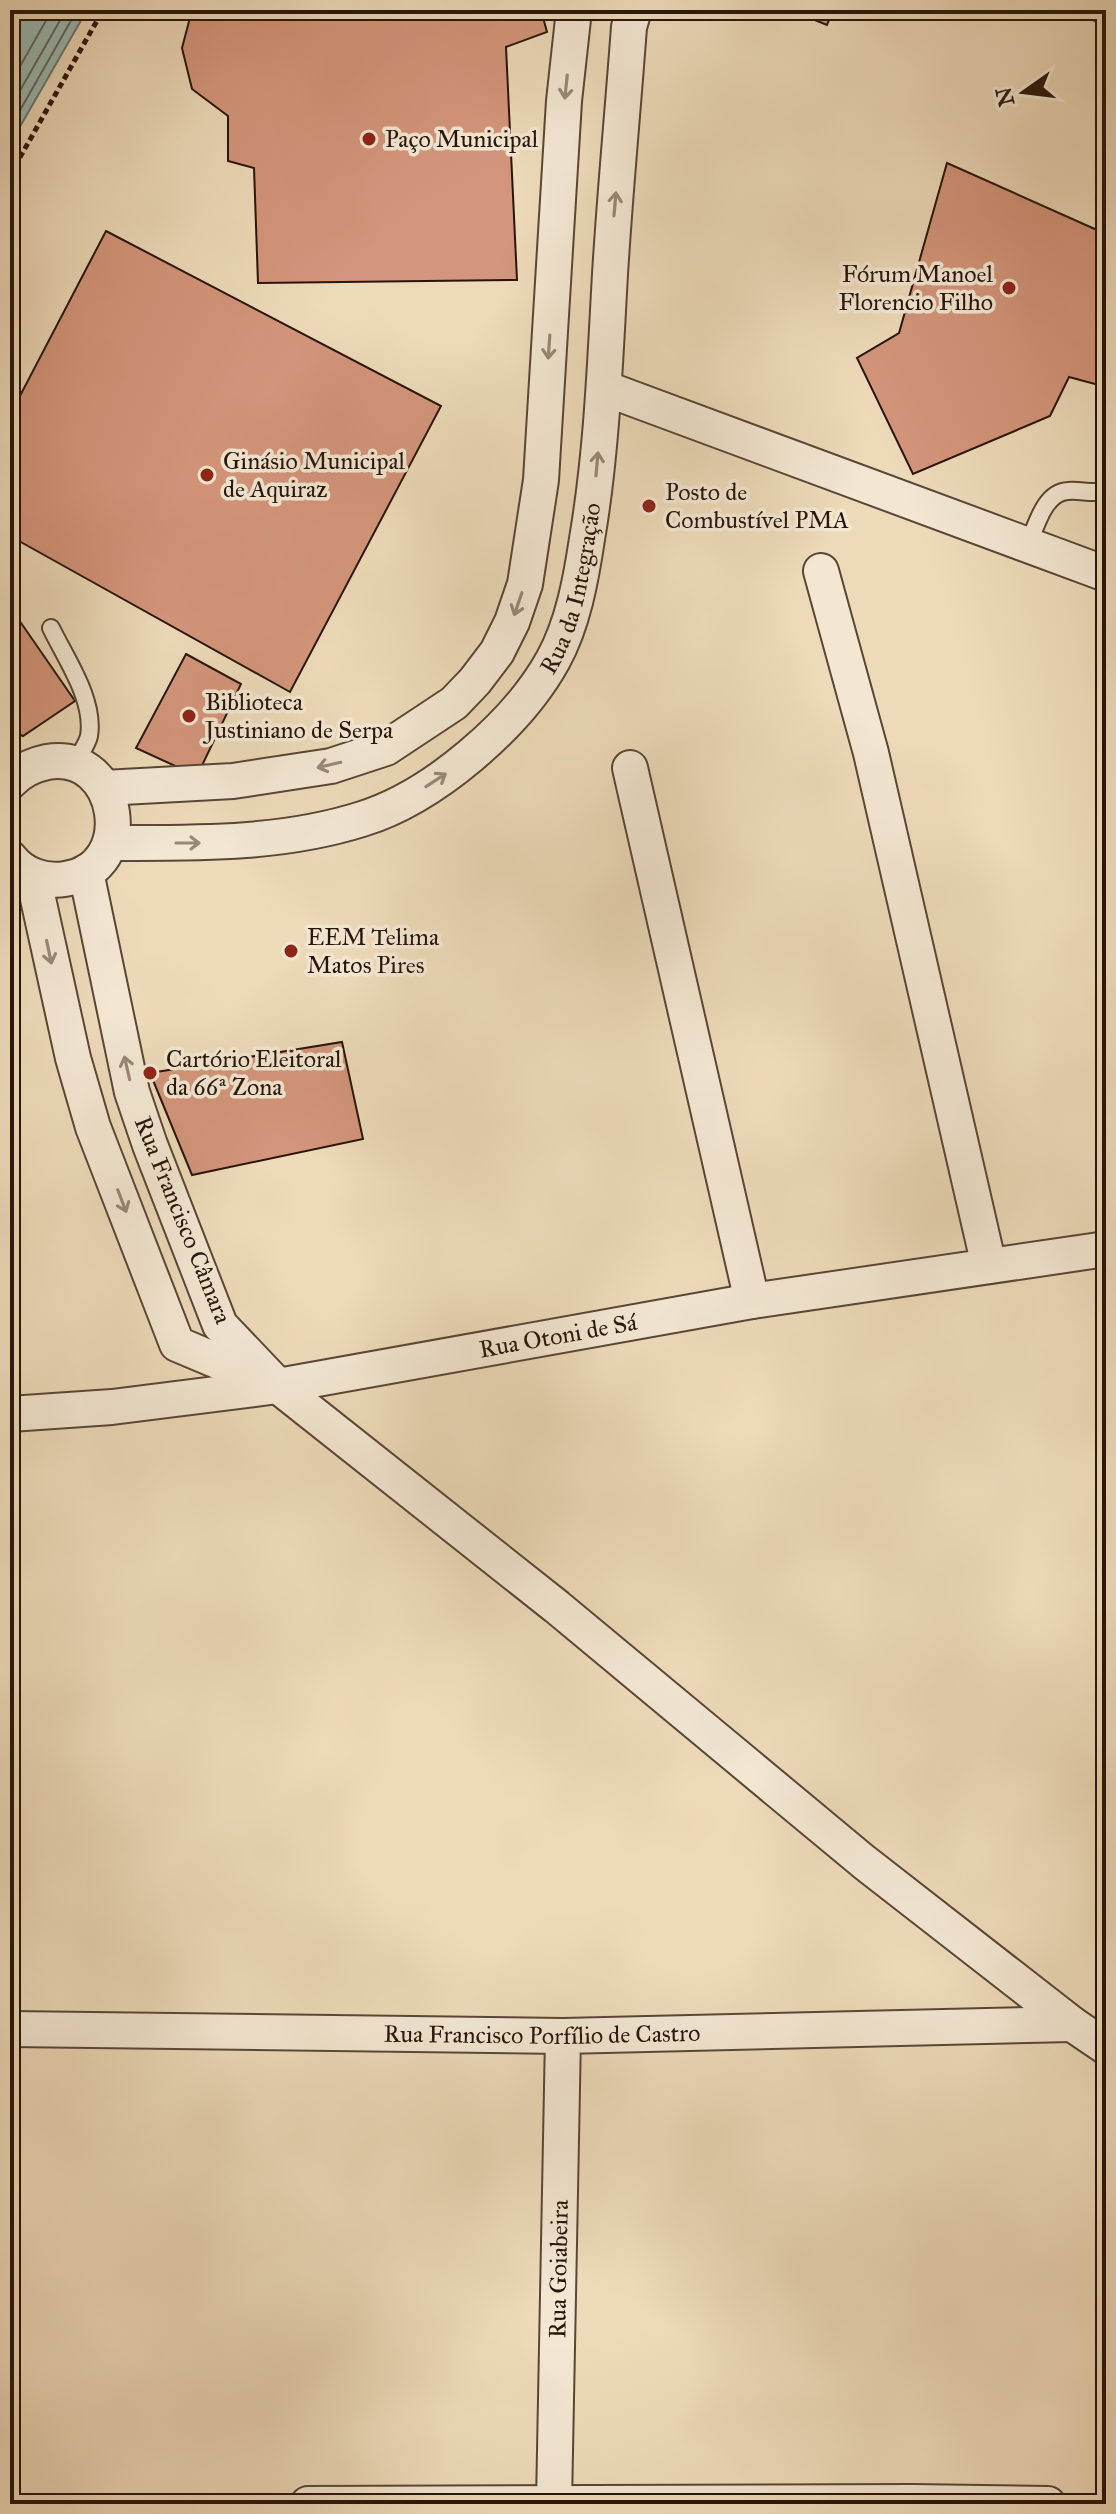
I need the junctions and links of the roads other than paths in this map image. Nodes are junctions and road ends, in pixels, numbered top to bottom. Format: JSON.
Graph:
{"nodes":[{"id":1,"x":574,"y":10,"type":"edge"},
{"id":2,"x":634,"y":10,"type":"edge"},
{"id":3,"x":604,"y":388,"type":"junction"},
{"id":4,"x":1106,"y":491,"type":"edge"},
{"id":5,"x":1028,"y":545,"type":"junction"},
{"id":6,"x":821,"y":571,"type":"dead end"},
{"id":7,"x":1106,"y":574,"type":"edge"},
{"id":8,"x":51,"y":628,"type":"dead end"},
{"id":9,"x":75,"y":764,"type":"junction"},
{"id":10,"x":630,"y":768,"type":"dead end"},
{"id":11,"x":12,"y":776,"type":"edge"},
{"id":12,"x":104,"y":788,"type":"junction"},
{"id":13,"x":110,"y":843,"type":"junction"},
{"id":14,"x":22,"y":867,"type":"edge"},
{"id":15,"x":86,"y":872,"type":"junction"},
{"id":16,"x":1106,"y":1249,"type":"edge"},
{"id":17,"x":989,"y":1266,"type":"junction"},
{"id":18,"x":752,"y":1301,"type":"junction"},
{"id":19,"x":278,"y":1386,"type":"junction"},
{"id":20,"x":10,"y":1414,"type":"edge"},
{"id":21,"x":1072,"y":2024,"type":"junction"},
{"id":22,"x":10,"y":2029,"type":"edge"},
{"id":23,"x":563,"y":2036,"type":"junction"},
{"id":24,"x":1106,"y":2047,"type":"edge"},
{"id":25,"x":554,"y":2503,"type":"edge"},
{"id":26,"x":912,"y":2503,"type":"edge"},
{"id":27,"x":308,"y":2504,"type":"edge"},
{"id":28,"x":1048,"y":2504,"type":"edge"}],
"edges":[{"from":1,"to":12,"type":"street","name":"Rua da Integração","one_way":true},
{"from":3,"to":2,"type":"street","name":"Rua da Integração","one_way":true},
{"from":3,"to":5,"type":"street"},
{"from":13,"to":3,"type":"street","name":"Rua da Integração","one_way":true},
{"from":4,"to":5,"type":"lane"},
{"from":5,"to":7,"type":"street"},
{"from":6,"to":17,"type":"street"},
{"from":8,"to":9,"type":"lane"},
{"from":9,"to":11,"type":"street"},
{"from":9,"to":12,"type":"street"},
{"from":10,"to":18,"type":"street"},
{"from":12,"to":13,"type":"street"},
{"from":13,"to":15,"type":"street"},
{"from":14,"to":15,"type":"street"},
{"from":14,"to":19,"type":"street","name":"Rua Francisco Câmara","one_way":true},
{"from":19,"to":15,"type":"street","name":"Rua Francisco Câmara","one_way":true},
{"from":16,"to":17,"type":"street","name":"Rua Otoni de Sá"},
{"from":17,"to":18,"type":"street","name":"Rua Otoni de Sá"},
{"from":18,"to":19,"type":"street","name":"Rua Otoni de Sá"},
{"from":19,"to":20,"type":"street","name":"Rua Otoni de Sá"},
{"from":19,"to":21,"type":"street"},
{"from":21,"to":23,"type":"street","name":"Rua Francisco Porfílio de Castro"},
{"from":21,"to":24,"type":"street"},
{"from":22,"to":23,"type":"street","name":"Rua Francisco Porfílio de Castro"},
{"from":23,"to":25,"type":"street","name":"Rua Goiabeira"},
{"from":25,"to":26,"type":"street"},
{"from":25,"to":27,"type":"street"},
{"from":26,"to":28,"type":"street"}]}
